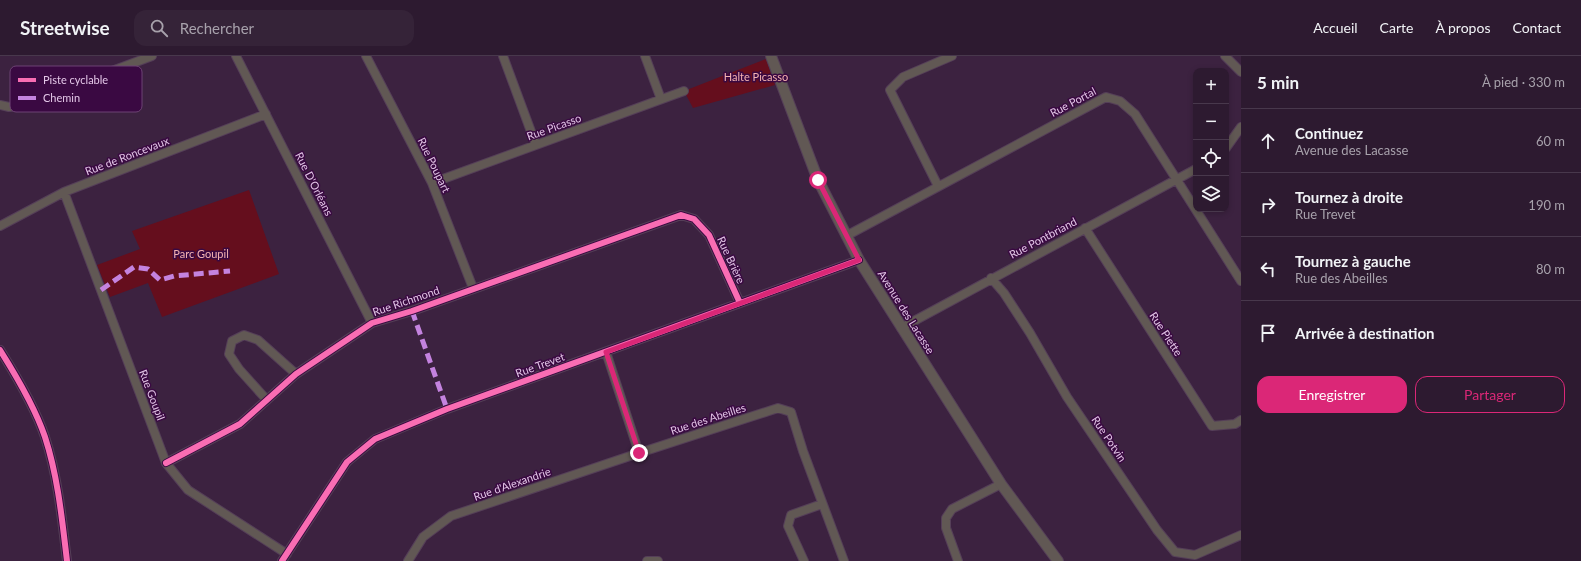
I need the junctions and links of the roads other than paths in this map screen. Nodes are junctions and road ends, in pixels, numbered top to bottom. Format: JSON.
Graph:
{"nodes":[{"id":1,"x":152,"y":56,"type":"edge"},
{"id":2,"x":236,"y":56,"type":"edge"},
{"id":3,"x":366,"y":56,"type":"edge"},
{"id":4,"x":503,"y":56,"type":"edge"},
{"id":5,"x":645,"y":56,"type":"edge"},
{"id":6,"x":771,"y":56,"type":"edge"},
{"id":7,"x":952,"y":56,"type":"edge"},
{"id":8,"x":1225,"y":56,"type":"edge"},
{"id":9,"x":125,"y":66,"type":"edge"},
{"id":10,"x":1241,"y":72,"type":"edge"},
{"id":11,"x":684,"y":91,"type":"dead end"},
{"id":12,"x":661,"y":99,"type":"junction"},
{"id":13,"x":0,"y":105,"type":"edge"},
{"id":14,"x":10,"y":107,"type":"edge"},
{"id":15,"x":266,"y":114,"type":"junction"},
{"id":16,"x":1241,"y":127,"type":"edge"},
{"id":17,"x":1229,"y":144,"type":"edge"},
{"id":18,"x":536,"y":145,"type":"junction"},
{"id":19,"x":1193,"y":171,"type":"edge"},
{"id":20,"x":1177,"y":179,"type":"junction"},
{"id":21,"x":432,"y":184,"type":"junction"},
{"id":22,"x":938,"y":186,"type":"junction"},
{"id":23,"x":64,"y":192,"type":"junction"},
{"id":24,"x":681,"y":215,"type":"joint"},
{"id":25,"x":0,"y":226,"type":"edge"},
{"id":26,"x":1085,"y":228,"type":"junction"},
{"id":27,"x":846,"y":236,"type":"junction"},
{"id":28,"x":859,"y":260,"type":"junction"},
{"id":29,"x":991,"y":278,"type":"junction"},
{"id":30,"x":1241,"y":281,"type":"edge"},
{"id":31,"x":473,"y":288,"type":"junction"},
{"id":32,"x":740,"y":303,"type":"junction"},
{"id":33,"x":372,"y":323,"type":"junction"},
{"id":34,"x":901,"y":328,"type":"junction"},
{"id":35,"x":0,"y":350,"type":"edge"},
{"id":36,"x":606,"y":352,"type":"junction"},
{"id":37,"x":296,"y":374,"type":"junction"},
{"id":38,"x":266,"y":399,"type":"junction"},
{"id":39,"x":1241,"y":420,"type":"edge"},
{"id":40,"x":639,"y":453,"type":"junction"},
{"id":41,"x":166,"y":463,"type":"junction"},
{"id":42,"x":1001,"y":484,"type":"junction"},
{"id":43,"x":822,"y":504,"type":"junction"},
{"id":44,"x":1241,"y":535,"type":"edge"},
{"id":45,"x":287,"y":554,"type":"junction"},
{"id":46,"x":67,"y":561,"type":"edge"},
{"id":47,"x":282,"y":561,"type":"edge"},
{"id":48,"x":408,"y":561,"type":"edge"},
{"id":49,"x":646,"y":561,"type":"edge"},
{"id":50,"x":658,"y":561,"type":"edge"},
{"id":51,"x":804,"y":561,"type":"edge"},
{"id":52,"x":844,"y":561,"type":"edge"},
{"id":53,"x":958,"y":561,"type":"edge"},
{"id":54,"x":1058,"y":561,"type":"edge"}],
"edges":[{"from":1,"to":9,"type":"street"},
{"from":2,"to":15,"type":"street","name":"Rue D'Orléans"},
{"from":3,"to":21,"type":"street","name":"Rue Poupart"},
{"from":4,"to":18,"type":"street"},
{"from":5,"to":12,"type":"street"},
{"from":6,"to":27,"type":"street","name":"Avenue des Lacasse"},
{"from":7,"to":22,"type":"street"},
{"from":8,"to":10,"type":"street"},
{"from":11,"to":12,"type":"street","name":"Rue Picasso"},
{"from":12,"to":18,"type":"street","name":"Rue Picasso"},
{"from":13,"to":14,"type":"street"},
{"from":15,"to":23,"type":"street","name":"Rue de Roncevaux"},
{"from":15,"to":33,"type":"street","name":"Rue D'Orléans"},
{"from":16,"to":17,"type":"street"},
{"from":18,"to":21,"type":"street","name":"Rue Picasso"},
{"from":19,"to":20,"type":"street","name":"Rue Pontbriand"},
{"from":20,"to":22,"type":"street","name":"Rue Portal"},
{"from":20,"to":26,"type":"street","name":"Rue Pontbriand"},
{"from":20,"to":30,"type":"street","name":"Rue Portal"},
{"from":21,"to":31,"type":"street","name":"Rue Poupart"},
{"from":22,"to":27,"type":"street","name":"Rue Portal"},
{"from":23,"to":25,"type":"street","name":"Rue de Roncevaux"},
{"from":23,"to":41,"type":"street","name":"Rue Goupil"},
{"from":24,"to":31,"type":"street","name":"Rue Richmond"},
{"from":24,"to":32,"type":"street","name":"Rue Brière"},
{"from":26,"to":29,"type":"street","name":"Rue Pontbriand"},
{"from":26,"to":39,"type":"street","name":"Rue Piette"},
{"from":27,"to":28,"type":"street","name":"Avenue des Lacasse"},
{"from":28,"to":32,"type":"street","name":"Rue Trevet"},
{"from":28,"to":34,"type":"street","name":"Avenue des Lacasse"},
{"from":29,"to":34,"type":"street","name":"Rue Pontbriand"},
{"from":29,"to":44,"type":"street","name":"Rue Potvin"},
{"from":31,"to":33,"type":"street","name":"Rue Richmond"},
{"from":32,"to":36,"type":"street","name":"Rue Trevet"},
{"from":33,"to":37,"type":"street","name":"Rue Richmond"},
{"from":34,"to":42,"type":"street","name":"Avenue des Lacasse"},
{"from":35,"to":46,"type":"street"},
{"from":36,"to":40,"type":"street"},
{"from":36,"to":45,"type":"street","name":"Rue Trevet"},
{"from":37,"to":38,"type":"street","name":"Rue Richmond"},
{"from":37,"to":38,"type":"street"},
{"from":38,"to":41,"type":"street","name":"Rue Richmond"},
{"from":40,"to":43,"type":"street","name":"Rue des Abeilles"},
{"from":40,"to":48,"type":"street","name":"Rue d'Alexandrie"},
{"from":41,"to":45,"type":"street","name":"Rue Goupil"},
{"from":42,"to":53,"type":"street"},
{"from":42,"to":54,"type":"street","name":"Avenue des Lacasse"},
{"from":43,"to":51,"type":"street"},
{"from":43,"to":52,"type":"street","name":"Rue des Abeilles"},
{"from":45,"to":47,"type":"street","name":"Rue Trevet"},
{"from":49,"to":50,"type":"street"}]}
